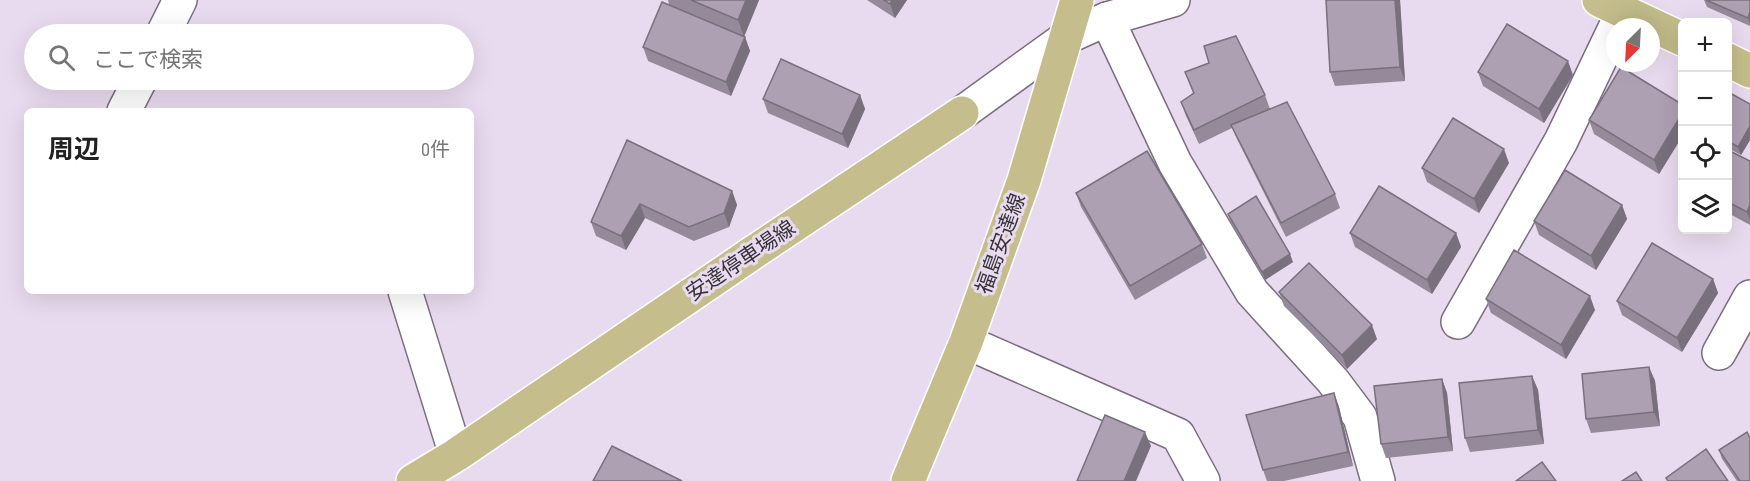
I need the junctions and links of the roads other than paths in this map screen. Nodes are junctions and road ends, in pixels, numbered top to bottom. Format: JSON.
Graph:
{"nodes":[{"id":1,"x":180,"y":0,"type":"edge"},
{"id":2,"x":1077,"y":0,"type":"edge"},
{"id":3,"x":1173,"y":0,"type":"edge"},
{"id":4,"x":1613,"y":16,"type":"edge"},
{"id":5,"x":1107,"y":19,"type":"junction"},
{"id":6,"x":168,"y":24,"type":"edge"},
{"id":7,"x":1678,"y":37,"type":"edge"},
{"id":8,"x":1067,"y":38,"type":"junction"},
{"id":9,"x":1732,"y":62,"type":"edge"},
{"id":10,"x":1750,"y":71,"type":"edge"},
{"id":11,"x":135,"y":90,"type":"edge"},
{"id":12,"x":126,"y":108,"type":"edge"},
{"id":13,"x":962,"y":113,"type":"joint"},
{"id":14,"x":406,"y":294,"type":"edge"},
{"id":15,"x":1750,"y":297,"type":"edge"},
{"id":16,"x":1458,"y":322,"type":"dead end"},
{"id":17,"x":966,"y":342,"type":"junction"},
{"id":18,"x":1719,"y":353,"type":"dead end"},
{"id":19,"x":456,"y":455,"type":"junction"},
{"id":20,"x":413,"y":481,"type":"edge"},
{"id":21,"x":908,"y":481,"type":"edge"},
{"id":22,"x":1203,"y":481,"type":"edge"},
{"id":23,"x":1378,"y":481,"type":"edge"}],
"edges":[{"from":1,"to":6,"type":"street"},
{"from":2,"to":8,"type":"main road","name":"福島安達線"},
{"from":3,"to":5,"type":"street","name":"安達停車場線"},
{"from":4,"to":7,"type":"main road"},
{"from":4,"to":16,"type":"street"},
{"from":5,"to":8,"type":"street","name":"安達停車場線"},
{"from":5,"to":23,"type":"street"},
{"from":8,"to":13,"type":"street","name":"安達停車場線"},
{"from":8,"to":17,"type":"main road","name":"福島安達線"},
{"from":9,"to":10,"type":"main road"},
{"from":11,"to":12,"type":"street"},
{"from":13,"to":19,"type":"main road","name":"安達停車場線"},
{"from":14,"to":19,"type":"street"},
{"from":15,"to":18,"type":"street"},
{"from":17,"to":21,"type":"main road","name":"福島安達線"},
{"from":17,"to":22,"type":"street"},
{"from":19,"to":20,"type":"main road","name":"安達停車場線"}]}
